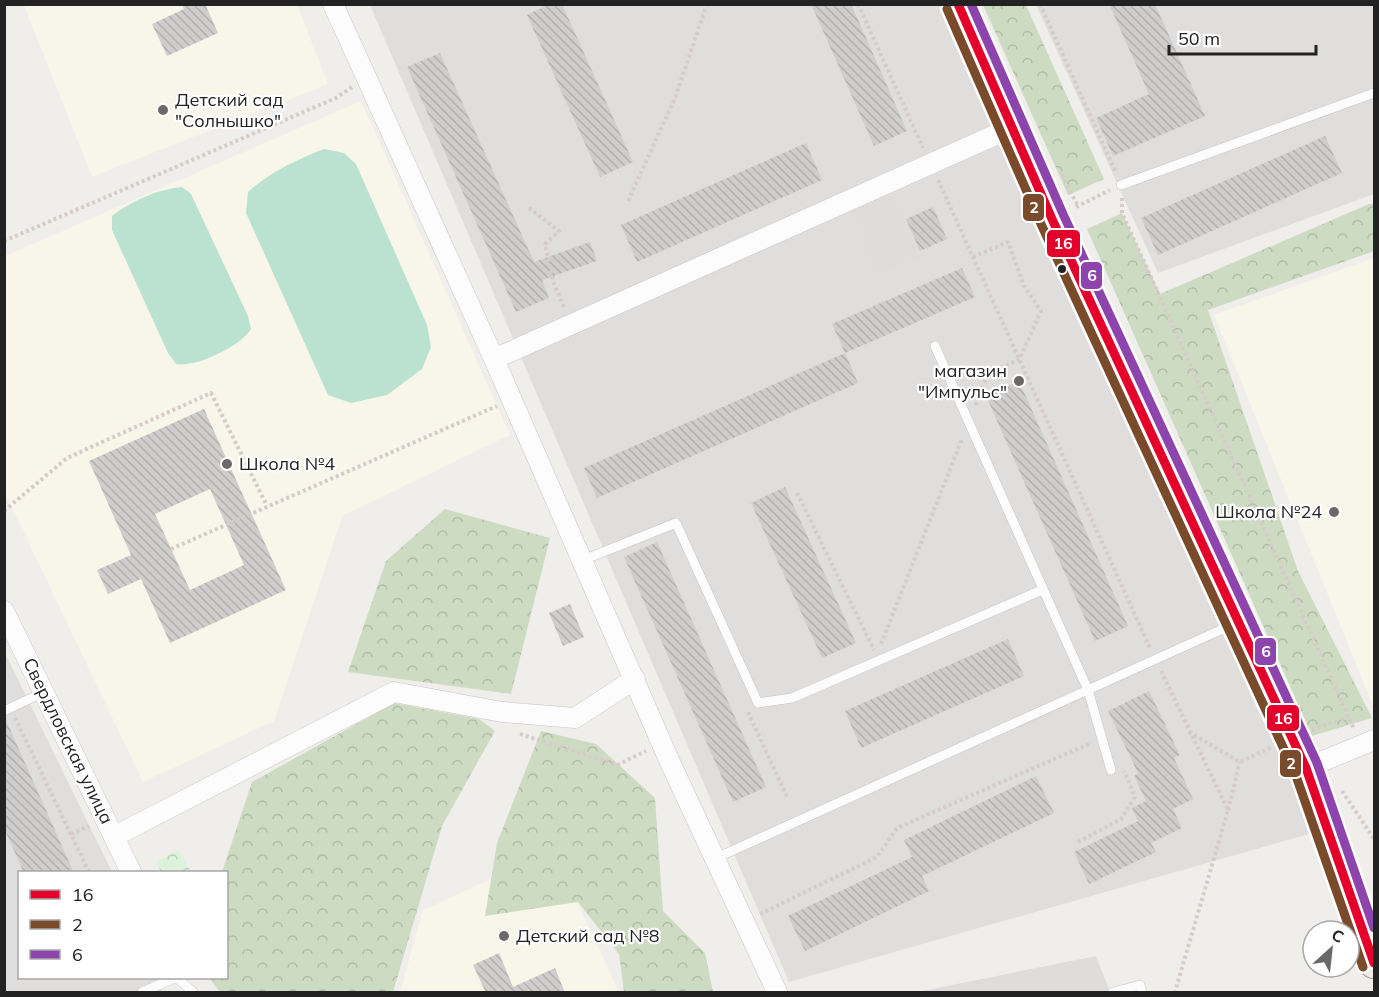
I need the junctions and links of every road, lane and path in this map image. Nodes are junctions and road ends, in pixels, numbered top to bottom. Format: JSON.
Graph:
{"nodes":[{"id":1,"x":333,"y":4,"type":"edge"},
{"id":2,"x":707,"y":4,"type":"edge"},
{"id":3,"x":858,"y":4,"type":"edge"},
{"id":4,"x":958,"y":4,"type":"edge"},
{"id":5,"x":1040,"y":4,"type":"edge"},
{"id":6,"x":366,"y":77,"type":"junction"},
{"id":7,"x":1374,"y":93,"type":"edge"},
{"id":8,"x":1013,"y":127,"type":"junction"},
{"id":9,"x":931,"y":165,"type":"junction"},
{"id":10,"x":1121,"y":185,"type":"junction"},
{"id":11,"x":628,"y":201,"type":"dead end"},
{"id":12,"x":529,"y":208,"type":"dead end"},
{"id":13,"x":1068,"y":211,"type":"dead end"},
{"id":14,"x":4,"y":241,"type":"edge"},
{"id":15,"x":973,"y":257,"type":"junction"},
{"id":16,"x":572,"y":324,"type":"junction"},
{"id":17,"x":935,"y":346,"type":"dead end"},
{"id":18,"x":494,"y":359,"type":"junction"},
{"id":19,"x":1019,"y":360,"type":"junction"},
{"id":20,"x":497,"y":406,"type":"dead end"},
{"id":21,"x":969,"y":423,"type":"junction"},
{"id":22,"x":797,"y":493,"type":"dead end"},
{"id":23,"x":267,"y":506,"type":"junction"},
{"id":24,"x":4,"y":511,"type":"edge"},
{"id":25,"x":171,"y":549,"type":"dead end"},
{"id":26,"x":583,"y":560,"type":"junction"},
{"id":27,"x":1042,"y":590,"type":"junction"},
{"id":28,"x":4,"y":611,"type":"edge"},
{"id":29,"x":1238,"y":622,"type":"junction"},
{"id":30,"x":1155,"y":659,"type":"junction"},
{"id":31,"x":1161,"y":671,"type":"junction"},
{"id":32,"x":1150,"y":676,"type":"dead end"},
{"id":33,"x":634,"y":679,"type":"junction"},
{"id":34,"x":1088,"y":690,"type":"junction"},
{"id":35,"x":44,"y":692,"type":"junction"},
{"id":36,"x":744,"y":704,"type":"dead end"},
{"id":37,"x":8,"y":710,"type":"edge"},
{"id":38,"x":1348,"y":717,"type":"junction"},
{"id":39,"x":1189,"y":732,"type":"junction"},
{"id":40,"x":1301,"y":734,"type":"dead end"},
{"id":41,"x":1102,"y":738,"type":"junction"},
{"id":42,"x":1368,"y":742,"type":"edge"},
{"id":43,"x":1259,"y":753,"type":"dead end"},
{"id":44,"x":1240,"y":762,"type":"junction"},
{"id":45,"x":1313,"y":764,"type":"junction"},
{"id":46,"x":1122,"y":766,"type":"dead end"},
{"id":47,"x":1111,"y":770,"type":"dead end"},
{"id":48,"x":788,"y":799,"type":"dead end"},
{"id":49,"x":1228,"y":810,"type":"junction"},
{"id":50,"x":90,"y":825,"type":"dead end"},
{"id":51,"x":71,"y":834,"type":"junction"},
{"id":52,"x":115,"y":836,"type":"junction"},
{"id":53,"x":1374,"y":839,"type":"edge"},
{"id":54,"x":1078,"y":842,"type":"dead end"},
{"id":55,"x":716,"y":858,"type":"junction"},
{"id":56,"x":88,"y":871,"type":"edge"},
{"id":57,"x":130,"y":871,"type":"edge"},
{"id":58,"x":757,"y":915,"type":"dead end"},
{"id":59,"x":1374,"y":963,"type":"edge"},
{"id":60,"x":174,"y":979,"type":"edge"},
{"id":61,"x":177,"y":979,"type":"edge"},
{"id":62,"x":141,"y":993,"type":"edge"},
{"id":63,"x":193,"y":993,"type":"edge"},
{"id":64,"x":777,"y":993,"type":"edge"},
{"id":65,"x":1113,"y":993,"type":"edge"},
{"id":66,"x":1142,"y":993,"type":"edge"},
{"id":67,"x":1175,"y":993,"type":"edge"}],
"edges":[{"from":1,"to":6,"type":"street"},
{"from":2,"to":11,"type":"path"},
{"from":3,"to":9,"type":"path"},
{"from":4,"to":8,"type":"main road"},
{"from":5,"to":10,"type":"path"},
{"from":6,"to":14,"type":"path"},
{"from":6,"to":18,"type":"street"},
{"from":7,"to":10,"type":"lane"},
{"from":8,"to":9,"type":"street"},
{"from":8,"to":29,"type":"main road"},
{"from":9,"to":15,"type":"path"},
{"from":9,"to":16,"type":"street"},
{"from":10,"to":13,"type":"path"},
{"from":10,"to":38,"type":"path"},
{"from":12,"to":16,"type":"path"},
{"from":15,"to":19,"type":"path"},
{"from":15,"to":19,"type":"path"},
{"from":16,"to":18,"type":"street"},
{"from":17,"to":21,"type":"lane"},
{"from":18,"to":26,"type":"street"},
{"from":19,"to":21,"type":"path"},
{"from":19,"to":30,"type":"path"},
{"from":20,"to":23,"type":"path"},
{"from":21,"to":22,"type":"path"},
{"from":21,"to":27,"type":"lane"},
{"from":23,"to":24,"type":"path"},
{"from":23,"to":25,"type":"path"},
{"from":26,"to":27,"type":"lane"},
{"from":26,"to":33,"type":"street"},
{"from":27,"to":34,"type":"lane"},
{"from":28,"to":35,"type":"street","name":"Свердловская улица"},
{"from":29,"to":30,"type":"lane"},
{"from":29,"to":45,"type":"main road"},
{"from":30,"to":31,"type":"path"},
{"from":30,"to":34,"type":"lane"},
{"from":31,"to":32,"type":"path"},
{"from":31,"to":39,"type":"path"},
{"from":33,"to":52,"type":"street"},
{"from":33,"to":55,"type":"street"},
{"from":34,"to":41,"type":"lane"},
{"from":34,"to":55,"type":"lane"},
{"from":35,"to":37,"type":"lane"},
{"from":35,"to":52,"type":"street","name":"Свердловская улица"},
{"from":36,"to":48,"type":"path"},
{"from":37,"to":51,"type":"path"},
{"from":38,"to":40,"type":"path"},
{"from":38,"to":42,"type":"path"},
{"from":39,"to":44,"type":"path"},
{"from":39,"to":49,"type":"path"},
{"from":41,"to":47,"type":"lane"},
{"from":41,"to":58,"type":"path"},
{"from":42,"to":45,"type":"street"},
{"from":43,"to":44,"type":"path"},
{"from":44,"to":49,"type":"path"},
{"from":45,"to":53,"type":"path"},
{"from":45,"to":59,"type":"main road"},
{"from":46,"to":54,"type":"path"},
{"from":49,"to":67,"type":"path"},
{"from":50,"to":51,"type":"path"},
{"from":51,"to":56,"type":"path"},
{"from":52,"to":57,"type":"street","name":"Свердловская улица"},
{"from":55,"to":64,"type":"street"},
{"from":60,"to":62,"type":"lane"},
{"from":61,"to":63,"type":"lane"},
{"from":65,"to":66,"type":"lane"}]}
